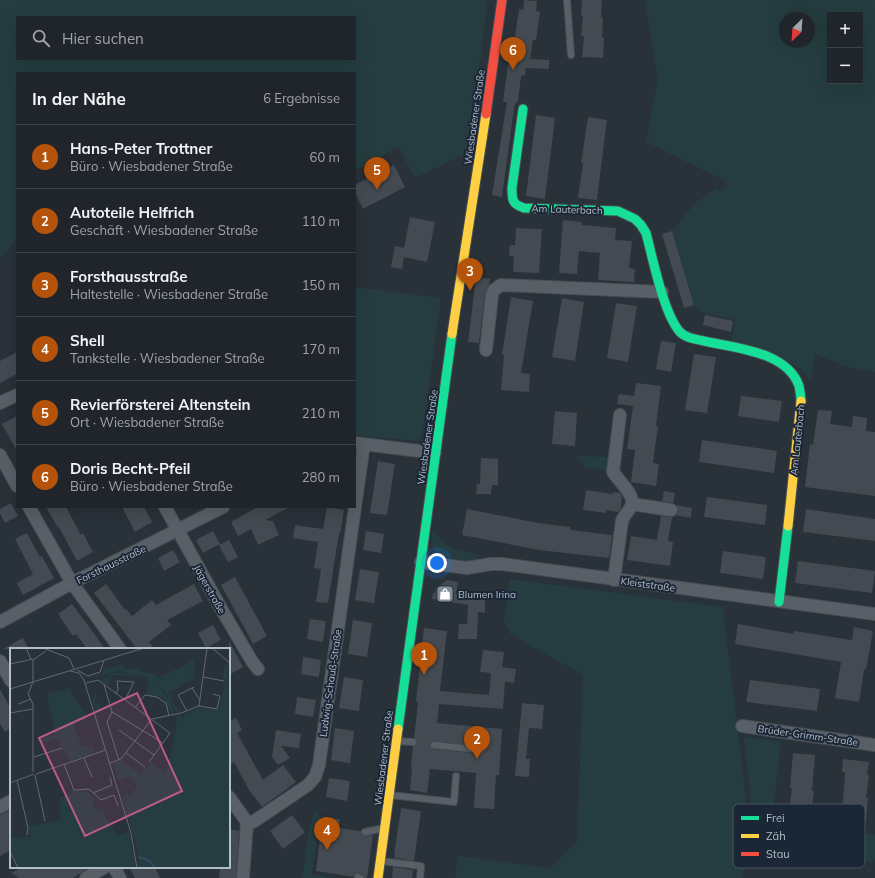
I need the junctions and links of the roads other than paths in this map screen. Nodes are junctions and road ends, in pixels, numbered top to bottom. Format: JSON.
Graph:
{"nodes":[{"id":1,"x":502,"y":0,"type":"edge"},
{"id":2,"x":567,"y":0,"type":"edge"},
{"id":3,"x":571,"y":55,"type":"dead end"},
{"id":4,"x":523,"y":109,"type":"dead end"},
{"id":5,"x":662,"y":292,"type":"junction"},
{"id":6,"x":486,"y":350,"type":"dead end"},
{"id":7,"x":16,"y":395,"type":"edge"},
{"id":8,"x":0,"y":403,"type":"edge"},
{"id":9,"x":620,"y":415,"type":"dead end"},
{"id":10,"x":359,"y":444,"type":"edge"},
{"id":11,"x":435,"y":453,"type":"junction"},
{"id":12,"x":0,"y":455,"type":"edge"},
{"id":13,"x":16,"y":484,"type":"edge"},
{"id":14,"x":356,"y":491,"type":"edge"},
{"id":15,"x":632,"y":504,"type":"junction"},
{"id":16,"x":30,"y":508,"type":"edge"},
{"id":17,"x":166,"y":508,"type":"edge"},
{"id":18,"x":221,"y":508,"type":"edge"},
{"id":19,"x":355,"y":508,"type":"edge"},
{"id":20,"x":671,"y":510,"type":"dead end"},
{"id":21,"x":178,"y":531,"type":"junction"},
{"id":22,"x":420,"y":562,"type":"junction"},
{"id":23,"x":614,"y":580,"type":"junction"},
{"id":24,"x":72,"y":583,"type":"junction"},
{"id":25,"x":779,"y":602,"type":"junction"},
{"id":26,"x":875,"y":614,"type":"edge"},
{"id":27,"x":0,"y":622,"type":"edge"},
{"id":28,"x":119,"y":648,"type":"edge"},
{"id":29,"x":0,"y":661,"type":"edge"},
{"id":30,"x":258,"y":668,"type":"dead end"},
{"id":31,"x":10,"y":679,"type":"edge"},
{"id":32,"x":742,"y":726,"type":"dead end"},
{"id":33,"x":396,"y":741,"type":"junction"},
{"id":34,"x":413,"y":742,"type":"dead end"},
{"id":35,"x":434,"y":745,"type":"dead end"},
{"id":36,"x":875,"y":745,"type":"edge"},
{"id":37,"x":482,"y":750,"type":"dead end"},
{"id":38,"x":456,"y":776,"type":"dead end"},
{"id":39,"x":390,"y":795,"type":"junction"},
{"id":40,"x":230,"y":799,"type":"edge"},
{"id":41,"x":10,"y":802,"type":"edge"},
{"id":42,"x":0,"y":807,"type":"edge"},
{"id":43,"x":248,"y":822,"type":"junction"},
{"id":44,"x":386,"y":828,"type":"junction"},
{"id":45,"x":365,"y":832,"type":"dead end"},
{"id":46,"x":381,"y":861,"type":"junction"},
{"id":47,"x":103,"y":868,"type":"edge"},
{"id":48,"x":115,"y":868,"type":"edge"},
{"id":49,"x":86,"y":878,"type":"edge"},
{"id":50,"x":120,"y":878,"type":"edge"},
{"id":51,"x":242,"y":878,"type":"edge"},
{"id":52,"x":378,"y":878,"type":"edge"},
{"id":53,"x":420,"y":878,"type":"edge"}],
"edges":[{"from":1,"to":11,"type":"main road","name":"Wiesbadener Straße"},
{"from":2,"to":3,"type":"lane"},
{"from":4,"to":5,"type":"main road","name":"Am Lauterbach"},
{"from":5,"to":6,"type":"street"},
{"from":5,"to":25,"type":"main road","name":"Am Lauterbach"},
{"from":7,"to":8,"type":"street"},
{"from":9,"to":15,"type":"street"},
{"from":10,"to":11,"type":"street"},
{"from":10,"to":14,"type":"street","name":"Ludwig-Schauß-Straße"},
{"from":11,"to":22,"type":"main road","name":"Wiesbadener Straße"},
{"from":12,"to":13,"type":"street"},
{"from":15,"to":20,"type":"street"},
{"from":15,"to":23,"type":"street"},
{"from":16,"to":24,"type":"street"},
{"from":17,"to":21,"type":"street","name":"Jägerstraße"},
{"from":18,"to":21,"type":"street","name":"Forsthausstraße"},
{"from":19,"to":43,"type":"street","name":"Ludwig-Schauß-Straße"},
{"from":21,"to":24,"type":"street","name":"Forsthausstraße"},
{"from":21,"to":30,"type":"street","name":"Jägerstraße"},
{"from":22,"to":23,"type":"street","name":"Kleiststraße"},
{"from":22,"to":33,"type":"main road","name":"Wiesbadener Straße"},
{"from":23,"to":25,"type":"street","name":"Kleiststraße"},
{"from":24,"to":27,"type":"street","name":"Forsthausstraße"},
{"from":24,"to":28,"type":"street"},
{"from":25,"to":26,"type":"street","name":"Kleiststraße"},
{"from":29,"to":31,"type":"street"},
{"from":32,"to":36,"type":"street","name":"Brüder-Grimm-Straße"},
{"from":33,"to":34,"type":"lane"},
{"from":33,"to":39,"type":"main road","name":"Wiesbadener Straße"},
{"from":35,"to":37,"type":"lane"},
{"from":38,"to":39,"type":"lane"},
{"from":39,"to":44,"type":"main road","name":"Wiesbadener Straße"},
{"from":40,"to":43,"type":"street"},
{"from":41,"to":42,"type":"street"},
{"from":43,"to":51,"type":"street"},
{"from":44,"to":45,"type":"lane"},
{"from":44,"to":46,"type":"main road","name":"Wiesbadener Straße"},
{"from":46,"to":52,"type":"main road","name":"Wiesbadener Straße"},
{"from":46,"to":53,"type":"lane"},
{"from":47,"to":49,"type":"street"},
{"from":48,"to":50,"type":"street"}]}
